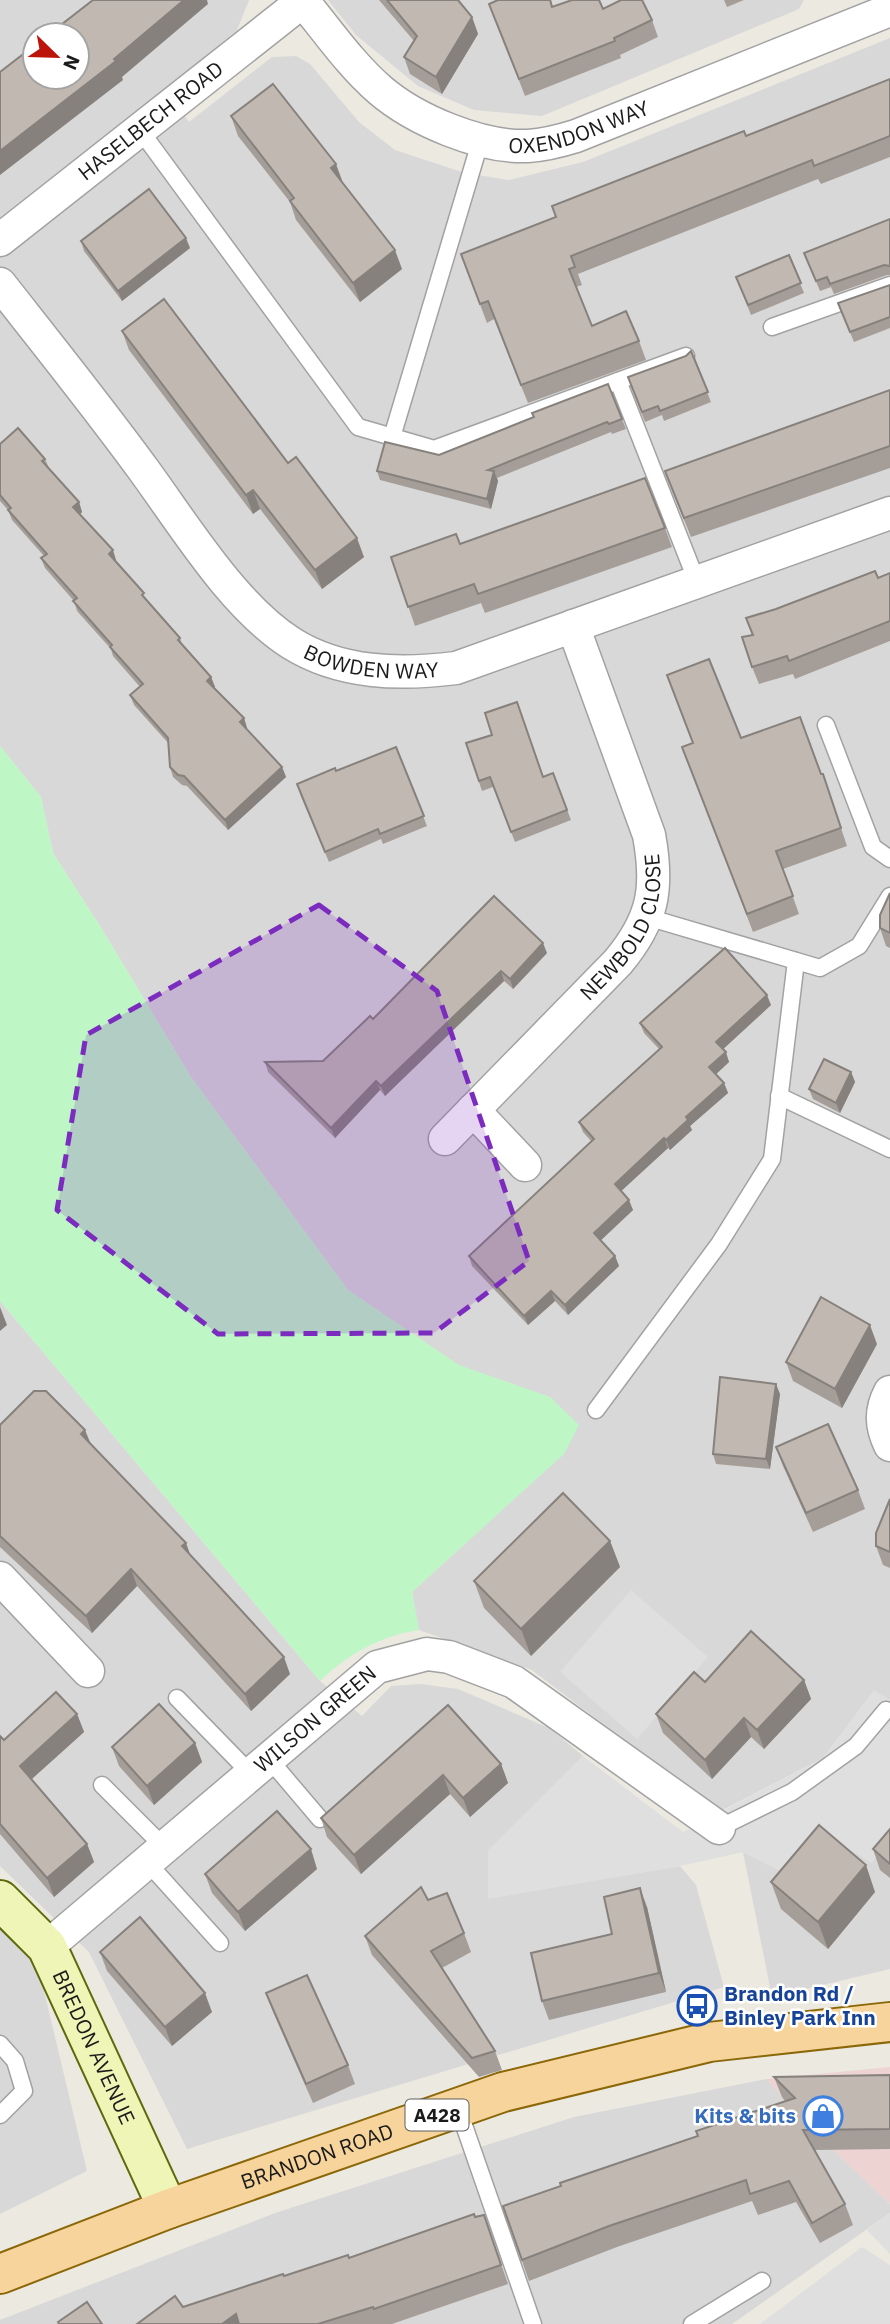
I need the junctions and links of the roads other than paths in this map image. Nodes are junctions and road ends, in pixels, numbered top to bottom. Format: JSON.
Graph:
{"nodes":[{"id":1,"x":303,"y":0,"type":"edge"},
{"id":2,"x":869,"y":10,"type":"edge"},
{"id":3,"x":140,"y":130,"type":"junction"},
{"id":4,"x":481,"y":139,"type":"junction"},
{"id":5,"x":0,"y":240,"type":"edge"},
{"id":6,"x":0,"y":284,"type":"edge"},
{"id":7,"x":890,"y":285,"type":"edge"},
{"id":8,"x":772,"y":327,"type":"dead end"},
{"id":9,"x":686,"y":356,"type":"edge"},
{"id":10,"x":618,"y":381,"type":"junction"},
{"id":11,"x":392,"y":437,"type":"junction"},
{"id":12,"x":890,"y":513,"type":"edge"},
{"id":13,"x":697,"y":582,"type":"junction"},
{"id":14,"x":573,"y":626,"type":"junction"},
{"id":15,"x":826,"y":725,"type":"dead end"},
{"id":16,"x":890,"y":859,"type":"edge"},
{"id":17,"x":890,"y":897,"type":"edge"},
{"id":18,"x":647,"y":917,"type":"junction"},
{"id":19,"x":796,"y":961,"type":"junction"},
{"id":20,"x":779,"y":1096,"type":"junction"},
{"id":21,"x":473,"y":1110,"type":"junction"},
{"id":22,"x":445,"y":1139,"type":"dead end"},
{"id":23,"x":890,"y":1149,"type":"edge"},
{"id":24,"x":525,"y":1165,"type":"dead end"},
{"id":25,"x":890,"y":1392,"type":"edge"},
{"id":26,"x":596,"y":1410,"type":"dead end"},
{"id":27,"x":890,"y":1445,"type":"edge"},
{"id":28,"x":0,"y":1578,"type":"edge"},
{"id":29,"x":88,"y":1671,"type":"dead end"},
{"id":30,"x":177,"y":1698,"type":"dead end"},
{"id":31,"x":886,"y":1710,"type":"dead end"},
{"id":32,"x":260,"y":1767,"type":"junction"},
{"id":33,"x":102,"y":1785,"type":"dead end"},
{"id":34,"x":320,"y":1819,"type":"edge"},
{"id":35,"x":719,"y":1828,"type":"joint"},
{"id":36,"x":156,"y":1855,"type":"junction"},
{"id":37,"x":0,"y":1899,"type":"edge"},
{"id":38,"x":220,"y":1943,"type":"dead end"},
{"id":39,"x":47,"y":1947,"type":"junction"},
{"id":40,"x":890,"y":2022,"type":"edge"},
{"id":41,"x":0,"y":2044,"type":"edge"},
{"id":42,"x":458,"y":2108,"type":"junction"},
{"id":43,"x":0,"y":2115,"type":"edge"},
{"id":44,"x":168,"y":2209,"type":"junction"},
{"id":45,"x":0,"y":2274,"type":"edge"},
{"id":46,"x":762,"y":2281,"type":"dead end"},
{"id":47,"x":533,"y":2324,"type":"edge"},
{"id":48,"x":692,"y":2324,"type":"edge"}],
"edges":[{"from":1,"to":3,"type":"street","name":"HASELBECH ROAD"},
{"from":1,"to":4,"type":"street","name":"OXENDON WAY"},
{"from":2,"to":4,"type":"street","name":"OXENDON WAY"},
{"from":3,"to":5,"type":"street","name":"HASELBECH ROAD"},
{"from":3,"to":11,"type":"lane"},
{"from":4,"to":11,"type":"lane"},
{"from":6,"to":14,"type":"street","name":"BOWDEN WAY"},
{"from":7,"to":8,"type":"lane"},
{"from":9,"to":10,"type":"lane"},
{"from":10,"to":11,"type":"lane"},
{"from":10,"to":13,"type":"lane"},
{"from":12,"to":13,"type":"street","name":"BOWDEN WAY"},
{"from":13,"to":14,"type":"street","name":"BOWDEN WAY"},
{"from":14,"to":18,"type":"street","name":"NEWBOLD CLOSE"},
{"from":15,"to":16,"type":"lane"},
{"from":17,"to":19,"type":"lane"},
{"from":18,"to":19,"type":"lane"},
{"from":18,"to":21,"type":"street","name":"NEWBOLD CLOSE"},
{"from":19,"to":20,"type":"lane"},
{"from":20,"to":23,"type":"lane"},
{"from":20,"to":26,"type":"lane"},
{"from":21,"to":22,"type":"street","name":"NEWBOLD CLOSE"},
{"from":21,"to":24,"type":"street"},
{"from":25,"to":27,"type":"street"},
{"from":28,"to":29,"type":"street"},
{"from":30,"to":32,"type":"lane"},
{"from":31,"to":35,"type":"lane"},
{"from":32,"to":34,"type":"lane"},
{"from":32,"to":35,"type":"street","name":"WILSON GREEN"},
{"from":32,"to":36,"type":"street","name":"WILSON GREEN"},
{"from":33,"to":36,"type":"lane"},
{"from":36,"to":38,"type":"lane"},
{"from":36,"to":39,"type":"street","name":"WILSON GREEN"},
{"from":37,"to":39,"type":"street","name":"BREDON AVENUE"},
{"from":39,"to":44,"type":"street","name":"BREDON AVENUE"},
{"from":40,"to":42,"type":"main road","name":"BRANDON ROAD","number":"A428"},
{"from":41,"to":43,"type":"lane"},
{"from":42,"to":44,"type":"main road","name":"BRANDON ROAD","number":"A428"},
{"from":42,"to":47,"type":"lane"},
{"from":44,"to":45,"type":"main road","name":"BRANDON ROAD","number":"A428"},
{"from":46,"to":48,"type":"lane"}]}
